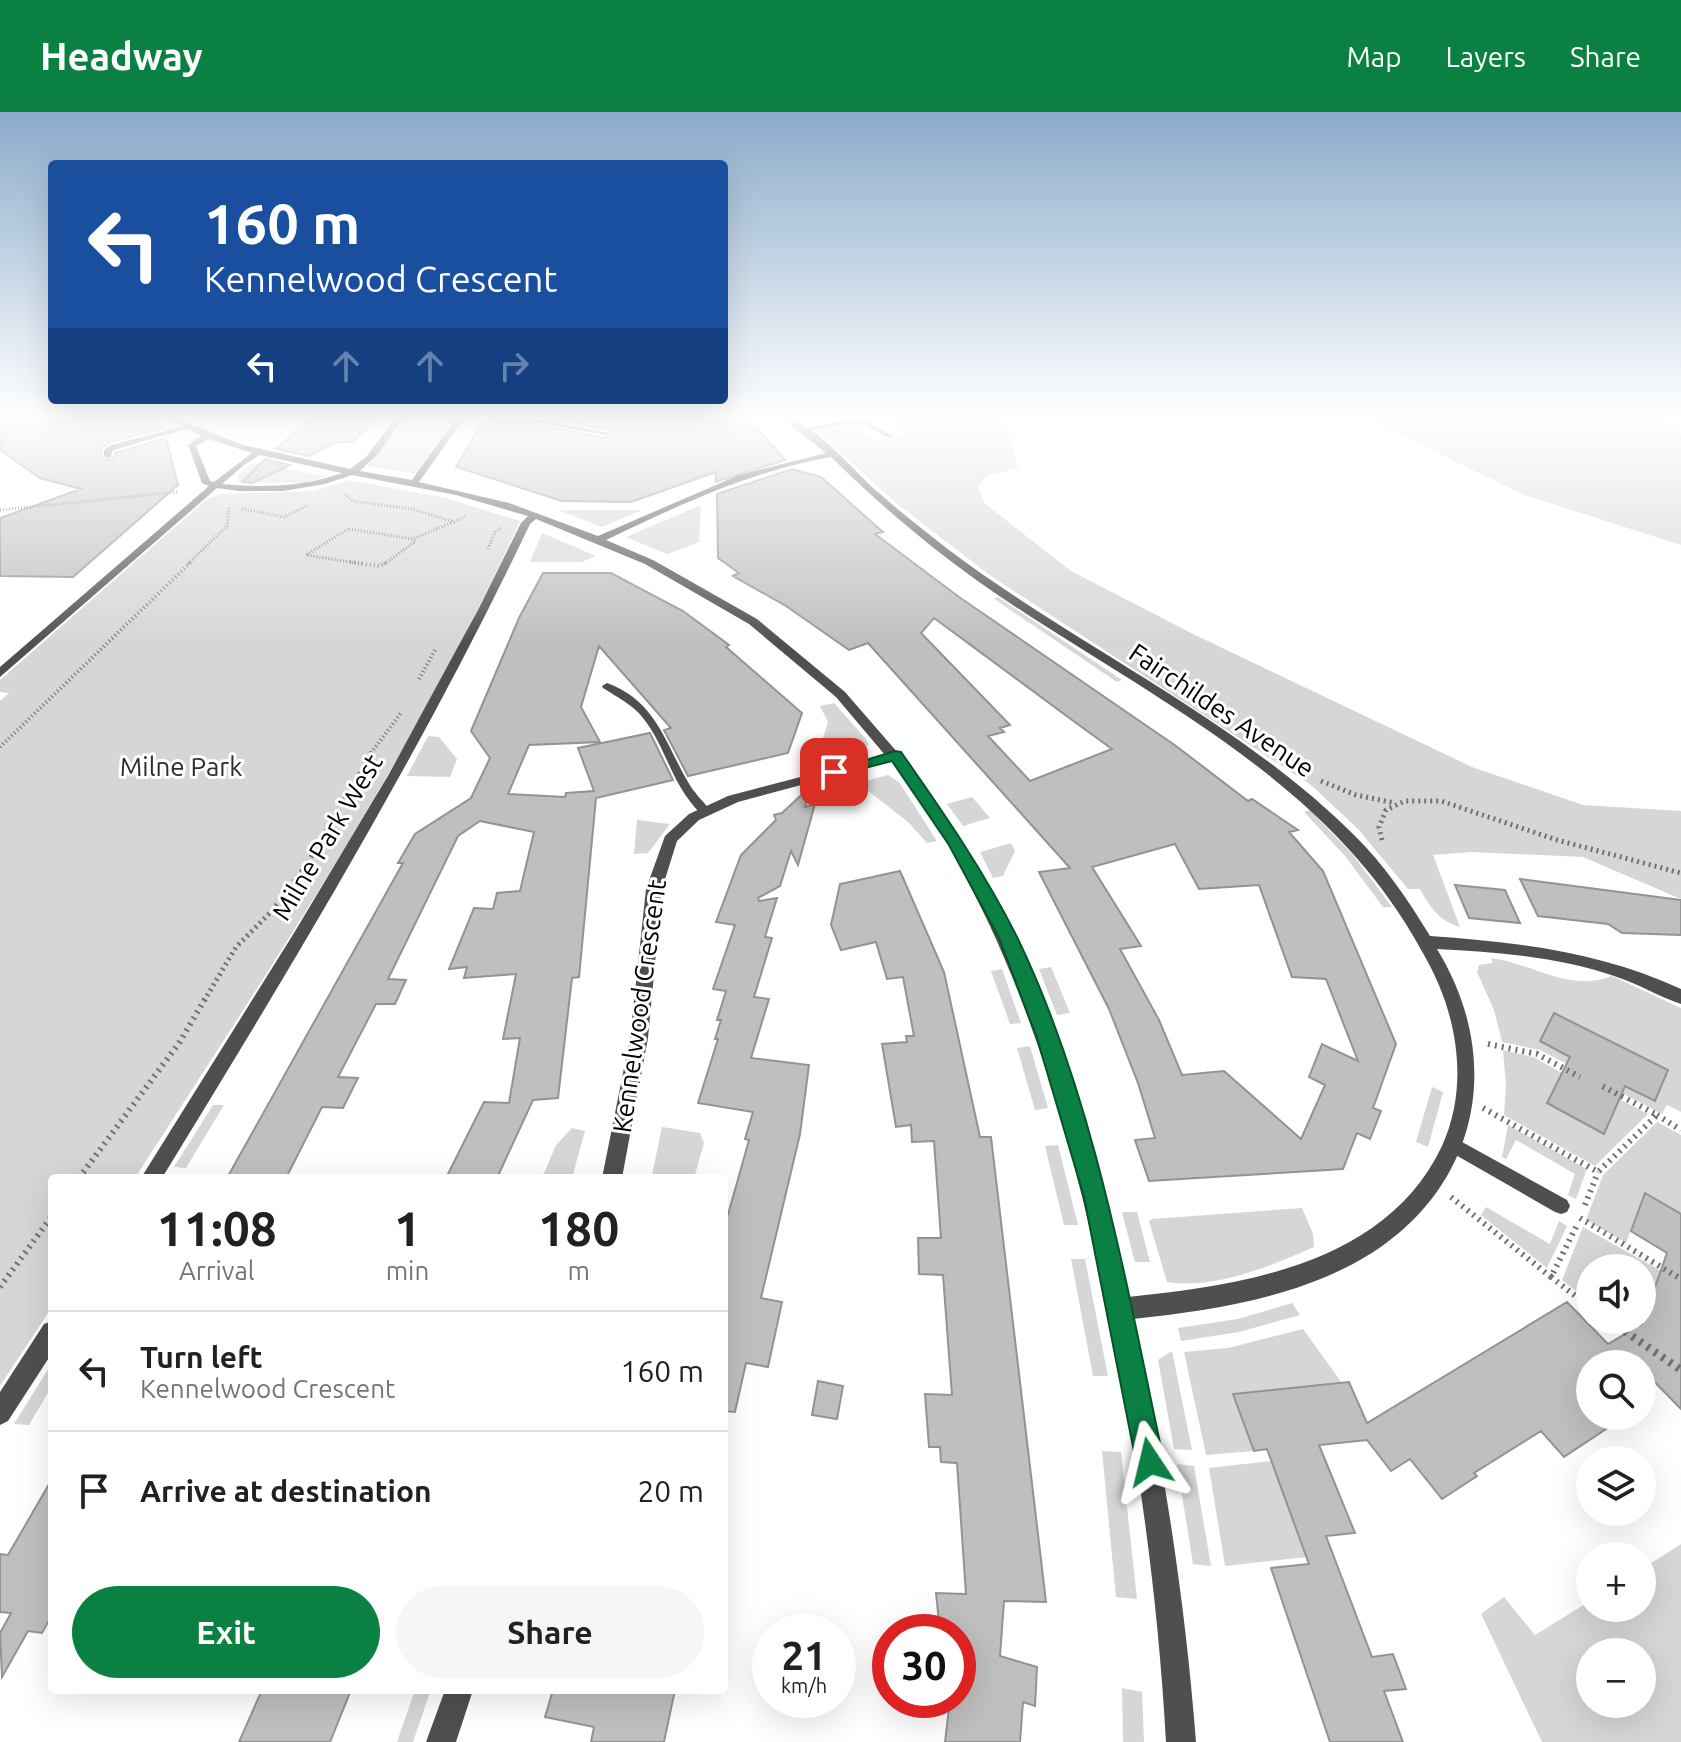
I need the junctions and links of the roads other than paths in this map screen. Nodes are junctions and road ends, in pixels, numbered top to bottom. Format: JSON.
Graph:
{"nodes":[{"id":1,"x":207,"y":493,"type":"edge"},
{"id":2,"x":456,"y":493,"type":"edge"},
{"id":3,"x":707,"y":493,"type":"edge"},
{"id":4,"x":875,"y":493,"type":"edge"},
{"id":5,"x":530,"y":520,"type":"junction"},
{"id":6,"x":598,"y":540,"type":"junction"},
{"id":7,"x":0,"y":673,"type":"edge"},
{"id":8,"x":607,"y":686,"type":"dead end"},
{"id":9,"x":895,"y":756,"type":"junction"},
{"id":10,"x":705,"y":811,"type":"junction"},
{"id":11,"x":1427,"y":942,"type":"junction"},
{"id":12,"x":1681,"y":997,"type":"edge"},
{"id":13,"x":1453,"y":1145,"type":"junction"},
{"id":14,"x":153,"y":1174,"type":"edge"},
{"id":15,"x":613,"y":1174,"type":"edge"},
{"id":16,"x":1561,"y":1206,"type":"dead end"},
{"id":17,"x":1120,"y":1309,"type":"junction"},
{"id":18,"x":48,"y":1338,"type":"edge"},
{"id":19,"x":0,"y":1413,"type":"edge"},
{"id":20,"x":458,"y":1694,"type":"edge"},
{"id":21,"x":441,"y":1742,"type":"edge"},
{"id":22,"x":1181,"y":1742,"type":"edge"}],
"edges":[{"from":1,"to":7,"type":"street"},
{"from":2,"to":5,"type":"street"},
{"from":3,"to":6,"type":"street"},
{"from":4,"to":11,"type":"street","name":"Fairchildes Avenue"},
{"from":5,"to":6,"type":"street"},
{"from":5,"to":14,"type":"street","name":"Milne Park West"},
{"from":6,"to":9,"type":"street"},
{"from":8,"to":10,"type":"lane"},
{"from":9,"to":10,"type":"street","name":"Kennelwood Crescent"},
{"from":9,"to":17,"type":"street"},
{"from":10,"to":15,"type":"street","name":"Kennelwood Crescent"},
{"from":11,"to":12,"type":"street"},
{"from":11,"to":13,"type":"street","name":"Fairchildes Avenue"},
{"from":13,"to":16,"type":"lane"},
{"from":13,"to":17,"type":"street","name":"Fairchildes Avenue"},
{"from":17,"to":22,"type":"street"},
{"from":18,"to":19,"type":"street"},
{"from":20,"to":21,"type":"street"}]}
